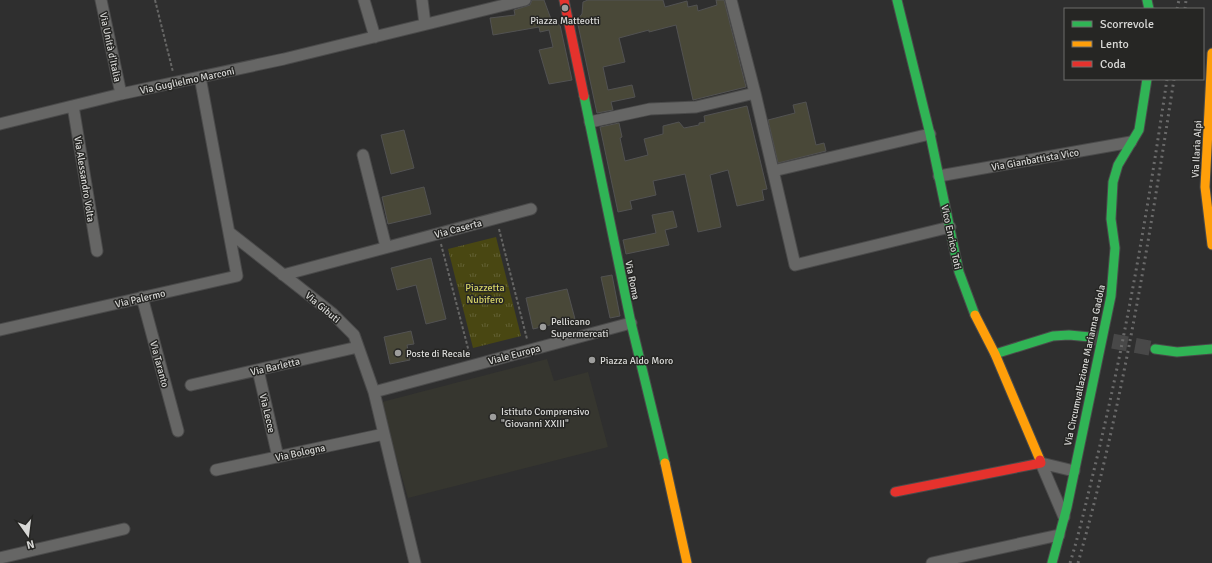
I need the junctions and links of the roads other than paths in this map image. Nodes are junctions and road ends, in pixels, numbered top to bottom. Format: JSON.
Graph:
{"nodes":[{"id":1,"x":101,"y":0,"type":"edge"},
{"id":2,"x":364,"y":0,"type":"edge"},
{"id":3,"x":422,"y":0,"type":"edge"},
{"id":4,"x":526,"y":0,"type":"edge"},
{"id":5,"x":564,"y":0,"type":"edge"},
{"id":6,"x":731,"y":0,"type":"edge"},
{"id":7,"x":897,"y":0,"type":"edge"},
{"id":8,"x":425,"y":24,"type":"junction"},
{"id":9,"x":375,"y":37,"type":"junction"},
{"id":10,"x":1212,"y":53,"type":"edge"},
{"id":11,"x":200,"y":77,"type":"junction"},
{"id":12,"x":1147,"y":80,"type":"edge"},
{"id":13,"x":755,"y":93,"type":"junction"},
{"id":14,"x":121,"y":94,"type":"junction"},
{"id":15,"x":73,"y":106,"type":"junction"},
{"id":16,"x":590,"y":122,"type":"junction"},
{"id":17,"x":0,"y":124,"type":"edge"},
{"id":18,"x":930,"y":134,"type":"junction"},
{"id":19,"x":1131,"y":142,"type":"junction"},
{"id":20,"x":363,"y":155,"type":"dead end"},
{"id":21,"x":774,"y":171,"type":"junction"},
{"id":22,"x":939,"y":176,"type":"junction"},
{"id":23,"x":531,"y":209,"type":"dead end"},
{"id":24,"x":950,"y":227,"type":"junction"},
{"id":25,"x":228,"y":232,"type":"junction"},
{"id":26,"x":1212,"y":245,"type":"edge"},
{"id":27,"x":386,"y":247,"type":"junction"},
{"id":28,"x":97,"y":251,"type":"dead end"},
{"id":29,"x":283,"y":275,"type":"junction"},
{"id":30,"x":142,"y":298,"type":"junction"},
{"id":31,"x":631,"y":323,"type":"junction"},
{"id":32,"x":0,"y":330,"type":"edge"},
{"id":33,"x":1090,"y":337,"type":"tunnel mouth"},
{"id":34,"x":358,"y":347,"type":"junction"},
{"id":35,"x":1155,"y":349,"type":"tunnel mouth"},
{"id":36,"x":1212,"y":349,"type":"edge"},
{"id":37,"x":995,"y":354,"type":"junction"},
{"id":38,"x":258,"y":370,"type":"junction"},
{"id":39,"x":191,"y":385,"type":"dead end"},
{"id":40,"x":374,"y":392,"type":"junction"},
{"id":41,"x":178,"y":432,"type":"dead end"},
{"id":42,"x":384,"y":434,"type":"junction"},
{"id":43,"x":278,"y":457,"type":"junction"},
{"id":44,"x":1041,"y":463,"type":"junction"},
{"id":45,"x":216,"y":470,"type":"dead end"},
{"id":46,"x":1074,"y":471,"type":"junction"},
{"id":47,"x":895,"y":492,"type":"dead end"},
{"id":48,"x":1064,"y":517,"type":"junction"},
{"id":49,"x":124,"y":529,"type":"dead end"},
{"id":50,"x":1059,"y":535,"type":"junction"},
{"id":51,"x":0,"y":558,"type":"edge"},
{"id":52,"x":415,"y":563,"type":"edge"},
{"id":53,"x":687,"y":563,"type":"edge"},
{"id":54,"x":932,"y":563,"type":"edge"},
{"id":55,"x":1052,"y":563,"type":"edge"}],
"edges":[{"from":1,"to":14,"type":"street","name":"Via Unità d'Italia"},
{"from":2,"to":9,"type":"street"},
{"from":3,"to":8,"type":"street"},
{"from":4,"to":8,"type":"street","name":"Via Guglielmo Marconi"},
{"from":5,"to":16,"type":"street","name":"Via Roma"},
{"from":6,"to":13,"type":"street"},
{"from":7,"to":18,"type":"street","name":"Vico Enrico Toti"},
{"from":8,"to":9,"type":"street","name":"Via Guglielmo Marconi"},
{"from":9,"to":11,"type":"street","name":"Via Guglielmo Marconi"},
{"from":10,"to":26,"type":"street","name":"Via Ilaria Alpi"},
{"from":11,"to":14,"type":"street","name":"Via Guglielmo Marconi"},
{"from":11,"to":25,"type":"street"},
{"from":12,"to":19,"type":"street","name":"Via Circumvallazione Marianna Gadola"},
{"from":13,"to":16,"type":"street"},
{"from":13,"to":21,"type":"street"},
{"from":14,"to":15,"type":"street","name":"Via Guglielmo Marconi"},
{"from":15,"to":17,"type":"street","name":"Via Guglielmo Marconi"},
{"from":15,"to":28,"type":"street","name":"Via Alessandro Volta"},
{"from":16,"to":31,"type":"street","name":"Via Roma"},
{"from":18,"to":21,"type":"street"},
{"from":18,"to":22,"type":"street","name":"Vico Enrico Toti"},
{"from":19,"to":22,"type":"street","name":"Via Gianbattista Vico"},
{"from":19,"to":46,"type":"street","name":"Via Circumvallazione Marianna Gadola"},
{"from":20,"to":27,"type":"street"},
{"from":21,"to":24,"type":"street"},
{"from":22,"to":24,"type":"street","name":"Vico Enrico Toti"},
{"from":23,"to":27,"type":"street","name":"Via Caserta"},
{"from":24,"to":37,"type":"street","name":"Vico Enrico Toti"},
{"from":25,"to":29,"type":"street","name":"Via Gibuti"},
{"from":25,"to":30,"type":"street","name":"Via Palermo"},
{"from":27,"to":29,"type":"street","name":"Via Caserta"},
{"from":29,"to":34,"type":"street","name":"Via Gibuti"},
{"from":30,"to":32,"type":"street","name":"Via Palermo"},
{"from":30,"to":41,"type":"street","name":"Via Taranto"},
{"from":31,"to":40,"type":"street","name":"Viale Europa"},
{"from":31,"to":53,"type":"street","name":"Via Roma"},
{"from":33,"to":37,"type":"street"},
{"from":34,"to":38,"type":"street","name":"Via Barletta"},
{"from":34,"to":40,"type":"street","name":"Via Gibuti"},
{"from":35,"to":36,"type":"street"},
{"from":37,"to":44,"type":"street","name":"Vico Enrico Toti"},
{"from":38,"to":39,"type":"street","name":"Via Barletta"},
{"from":38,"to":43,"type":"street","name":"Via Lecce"},
{"from":40,"to":42,"type":"street","name":"Via Gibuti"},
{"from":42,"to":43,"type":"street","name":"Via Bologna"},
{"from":42,"to":52,"type":"street","name":"Via Gibuti"},
{"from":43,"to":45,"type":"street","name":"Via Bologna"},
{"from":44,"to":46,"type":"street"},
{"from":44,"to":47,"type":"street"},
{"from":44,"to":48,"type":"street","name":"Vico Enrico Toti"},
{"from":46,"to":48,"type":"street","name":"Via Circumvallazione Marianna Gadola"},
{"from":48,"to":50,"type":"street","name":"Via Circumvallazione Marianna Gadola"},
{"from":49,"to":51,"type":"street"},
{"from":50,"to":54,"type":"street"},
{"from":50,"to":55,"type":"street","name":"Via Circumvallazione Marianna Gadola"}]}
